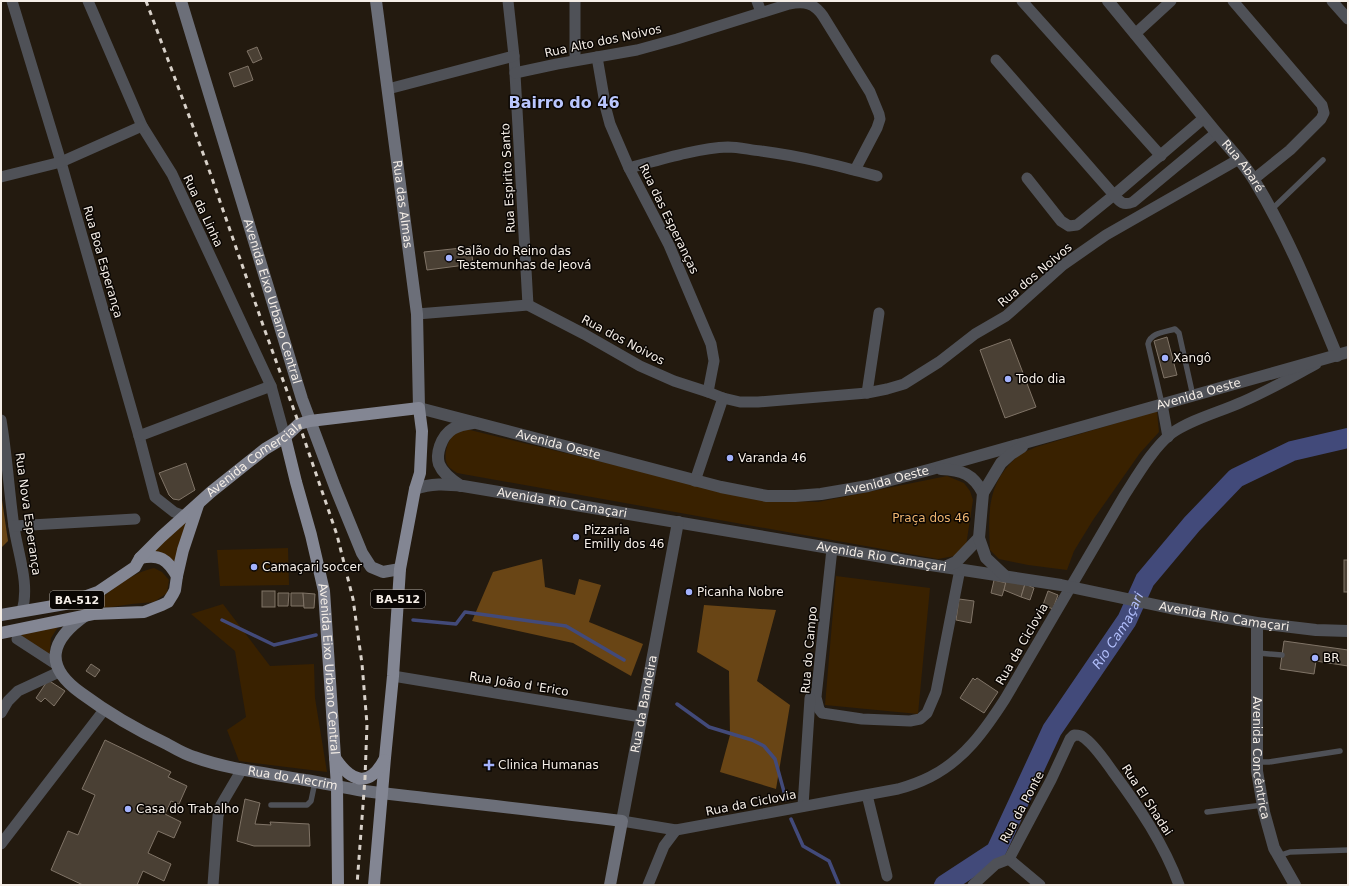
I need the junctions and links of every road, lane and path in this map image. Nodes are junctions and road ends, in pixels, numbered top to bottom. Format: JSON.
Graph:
{"nodes":[{"id":1,"x":12,"y":1,"type":"edge"},
{"id":2,"x":88,"y":1,"type":"edge"},
{"id":3,"x":181,"y":1,"type":"edge"},
{"id":4,"x":376,"y":1,"type":"edge"},
{"id":5,"x":508,"y":1,"type":"edge"},
{"id":6,"x":575,"y":1,"type":"edge"},
{"id":7,"x":757,"y":1,"type":"edge"},
{"id":8,"x":1022,"y":1,"type":"edge"},
{"id":9,"x":1108,"y":1,"type":"edge"},
{"id":10,"x":1171,"y":1,"type":"edge"},
{"id":11,"x":1233,"y":1,"type":"edge"},
{"id":12,"x":1332,"y":1,"type":"edge"},
{"id":13,"x":761,"y":12,"type":"junction"},
{"id":14,"x":1348,"y":19,"type":"edge"},
{"id":15,"x":1135,"y":34,"type":"junction"},
{"id":16,"x":514,"y":56,"type":"junction"},
{"id":17,"x":597,"y":57,"type":"junction"},
{"id":18,"x":575,"y":60,"type":"junction"},
{"id":19,"x":996,"y":60,"type":"dead end"},
{"id":20,"x":515,"y":73,"type":"junction"},
{"id":21,"x":388,"y":89,"type":"junction"},
{"id":22,"x":1204,"y":118,"type":"junction"},
{"id":23,"x":142,"y":126,"type":"junction"},
{"id":24,"x":1216,"y":133,"type":"junction"},
{"id":25,"x":1161,"y":156,"type":"junction"},
{"id":26,"x":1239,"y":159,"type":"junction"},
{"id":27,"x":1324,"y":160,"type":"dead end"},
{"id":28,"x":61,"y":162,"type":"junction"},
{"id":29,"x":629,"y":168,"type":"junction"},
{"id":30,"x":855,"y":170,"type":"junction"},
{"id":31,"x":877,"y":176,"type":"dead end"},
{"id":32,"x":1,"y":177,"type":"edge"},
{"id":33,"x":1027,"y":178,"type":"dead end"},
{"id":34,"x":1254,"y":179,"type":"junction"},
{"id":35,"x":1114,"y":195,"type":"junction"},
{"id":36,"x":1270,"y":210,"type":"junction"},
{"id":37,"x":528,"y":305,"type":"junction"},
{"id":38,"x":879,"y":313,"type":"dead end"},
{"id":39,"x":417,"y":314,"type":"junction"},
{"id":40,"x":1342,"y":354,"type":"edge"},
{"id":41,"x":1323,"y":359,"type":"junction"},
{"id":42,"x":271,"y":386,"type":"junction"},
{"id":43,"x":708,"y":392,"type":"junction"},
{"id":44,"x":867,"y":393,"type":"junction"},
{"id":45,"x":1193,"y":396,"type":"junction"},
{"id":46,"x":723,"y":398,"type":"junction"},
{"id":47,"x":1162,"y":404,"type":"junction"},
{"id":48,"x":419,"y":408,"type":"junction"},
{"id":49,"x":1,"y":420,"type":"edge"},
{"id":50,"x":310,"y":421,"type":"junction"},
{"id":51,"x":476,"y":422,"type":"junction"},
{"id":52,"x":139,"y":436,"type":"junction"},
{"id":53,"x":285,"y":437,"type":"junction"},
{"id":54,"x":1168,"y":437,"type":"junction"},
{"id":55,"x":1031,"y":441,"type":"junction"},
{"id":56,"x":932,"y":469,"type":"junction"},
{"id":57,"x":695,"y":481,"type":"junction"},
{"id":58,"x":463,"y":486,"type":"junction"},
{"id":59,"x":415,"y":489,"type":"junction"},
{"id":60,"x":983,"y":492,"type":"junction"},
{"id":61,"x":198,"y":506,"type":"junction"},
{"id":62,"x":184,"y":516,"type":"junction"},
{"id":63,"x":135,"y":519,"type":"dead end"},
{"id":64,"x":678,"y":522,"type":"junction"},
{"id":65,"x":14,"y":526,"type":"junction"},
{"id":66,"x":979,"y":538,"type":"junction"},
{"id":67,"x":832,"y":549,"type":"junction"},
{"id":68,"x":140,"y":558,"type":"junction"},
{"id":69,"x":945,"y":567,"type":"junction"},
{"id":70,"x":400,"y":569,"type":"junction"},
{"id":71,"x":960,"y":570,"type":"junction"},
{"id":72,"x":177,"y":576,"type":"junction"},
{"id":73,"x":1004,"y":576,"type":"junction"},
{"id":74,"x":1070,"y":586,"type":"junction"},
{"id":75,"x":22,"y":611,"type":"junction"},
{"id":76,"x":1,"y":615,"type":"edge"},
{"id":77,"x":86,"y":615,"type":"junction"},
{"id":78,"x":1258,"y":623,"type":"junction"},
{"id":79,"x":1348,"y":631,"type":"edge"},
{"id":80,"x":1,"y":632,"type":"edge"},
{"id":81,"x":17,"y":639,"type":"dead end"},
{"id":82,"x":1258,"y":653,"type":"junction"},
{"id":83,"x":1282,"y":655,"type":"dead end"},
{"id":84,"x":58,"y":669,"type":"junction"},
{"id":85,"x":393,"y":676,"type":"junction"},
{"id":86,"x":810,"y":698,"type":"dead end"},
{"id":87,"x":104,"y":710,"type":"junction"},
{"id":88,"x":1,"y":714,"type":"edge"},
{"id":89,"x":641,"y":717,"type":"junction"},
{"id":90,"x":1082,"y":736,"type":"joint"},
{"id":91,"x":1340,"y":751,"type":"dead end"},
{"id":92,"x":334,"y":757,"type":"junction"},
{"id":93,"x":384,"y":758,"type":"junction"},
{"id":94,"x":1257,"y":762,"type":"junction"},
{"id":95,"x":241,"y":771,"type":"junction"},
{"id":96,"x":316,"y":782,"type":"junction"},
{"id":97,"x":338,"y":786,"type":"junction"},
{"id":98,"x":382,"y":793,"type":"junction"},
{"id":99,"x":867,"y":795,"type":"junction"},
{"id":100,"x":271,"y":805,"type":"dead end"},
{"id":101,"x":1263,"y":805,"type":"junction"},
{"id":102,"x":804,"y":806,"type":"junction"},
{"id":103,"x":1207,"y":812,"type":"dead end"},
{"id":104,"x":622,"y":821,"type":"junction"},
{"id":105,"x":676,"y":830,"type":"junction"},
{"id":106,"x":1,"y":844,"type":"edge"},
{"id":107,"x":1348,"y":850,"type":"edge"},
{"id":108,"x":1278,"y":856,"type":"junction"},
{"id":109,"x":1009,"y":859,"type":"junction"},
{"id":110,"x":887,"y":876,"type":"dead end"},
{"id":111,"x":213,"y":885,"type":"edge"},
{"id":112,"x":338,"y":885,"type":"edge"},
{"id":113,"x":374,"y":885,"type":"edge"},
{"id":114,"x":610,"y":885,"type":"edge"},
{"id":115,"x":648,"y":885,"type":"edge"},
{"id":116,"x":973,"y":885,"type":"edge"},
{"id":117,"x":1040,"y":885,"type":"edge"},
{"id":118,"x":1179,"y":885,"type":"edge"},
{"id":119,"x":1295,"y":885,"type":"edge"}],
"edges":[{"from":1,"to":28,"type":"street","name":"Rua Boa Esperança"},
{"from":2,"to":23,"type":"street","name":"Rua da Linha"},
{"from":3,"to":50,"type":"main road","name":"Avenida Eixo Urbano Central"},
{"from":4,"to":21,"type":"main road","name":"Rua das Almas"},
{"from":5,"to":16,"type":"street","name":"Rua Espirito Santo"},
{"from":6,"to":18,"type":"street"},
{"from":7,"to":13,"type":"street"},
{"from":8,"to":25,"type":"street"},
{"from":9,"to":15,"type":"street","name":"Rua Abaré"},
{"from":10,"to":15,"type":"street"},
{"from":11,"to":34,"type":"street"},
{"from":12,"to":14,"type":"street"},
{"from":13,"to":17,"type":"street","name":"Rua Alto dos Noivos"},
{"from":13,"to":30,"type":"street","name":"Rua Alto dos Noivos"},
{"from":15,"to":22,"type":"street","name":"Rua Abaré"},
{"from":16,"to":20,"type":"street","name":"Rua Espirito Santo"},
{"from":16,"to":21,"type":"street"},
{"from":17,"to":18,"type":"street","name":"Rua Alto dos Noivos"},
{"from":17,"to":29,"type":"street","name":"Rua das Esperanças"},
{"from":18,"to":20,"type":"street","name":"Rua Alto dos Noivos"},
{"from":19,"to":35,"type":"street"},
{"from":20,"to":37,"type":"street","name":"Rua Espirito Santo"},
{"from":21,"to":39,"type":"main road","name":"Rua das Almas"},
{"from":22,"to":24,"type":"street","name":"Rua Abaré"},
{"from":22,"to":25,"type":"street"},
{"from":23,"to":28,"type":"street"},
{"from":23,"to":42,"type":"street","name":"Rua da Linha"},
{"from":24,"to":26,"type":"street","name":"Rua Abaré"},
{"from":24,"to":35,"type":"street"},
{"from":25,"to":35,"type":"street"},
{"from":26,"to":34,"type":"street","name":"Rua Abaré"},
{"from":26,"to":44,"type":"street","name":"Rua dos Noivos"},
{"from":27,"to":36,"type":"lane"},
{"from":28,"to":32,"type":"street"},
{"from":28,"to":52,"type":"street","name":"Rua Boa Esperança"},
{"from":29,"to":30,"type":"street"},
{"from":29,"to":43,"type":"street","name":"Rua das Esperanças"},
{"from":30,"to":31,"type":"street"},
{"from":33,"to":35,"type":"street"},
{"from":34,"to":36,"type":"street","name":"Rua Abaré"},
{"from":36,"to":40,"type":"street","name":"Rua Abaré"},
{"from":37,"to":39,"type":"street"},
{"from":37,"to":43,"type":"street","name":"Rua dos Noivos"},
{"from":38,"to":44,"type":"street"},
{"from":39,"to":48,"type":"main road","name":"Rua das Almas"},
{"from":40,"to":41,"type":"street","name":"Avenida Oeste"},
{"from":41,"to":45,"type":"street","name":"Avenida Oeste"},
{"from":41,"to":54,"type":"street","name":"Rua da Ciclovia"},
{"from":42,"to":52,"type":"street"},
{"from":42,"to":53,"type":"street","name":"Rua da Linha"},
{"from":43,"to":46,"type":"street","name":"Rua dos Noivos"},
{"from":44,"to":46,"type":"street","name":"Rua dos Noivos"},
{"from":45,"to":47,"type":"street","name":"Avenida Oeste"},
{"from":45,"to":47,"type":"lane"},
{"from":46,"to":57,"type":"street"},
{"from":47,"to":54,"type":"street"},
{"from":47,"to":55,"type":"street","name":"Avenida Oeste"},
{"from":48,"to":50,"type":"main road","number":"BA-512"},
{"from":48,"to":51,"type":"street","name":"Avenida Oeste"},
{"from":48,"to":59,"type":"main road","number":"BA-512"},
{"from":49,"to":65,"type":"street","name":"Rua Nova Esperança"},
{"from":50,"to":53,"type":"main road","name":"Avenida Comercial","number":"BA-512"},
{"from":50,"to":70,"type":"main road","name":"Avenida Eixo Urbano Central"},
{"from":51,"to":57,"type":"street","name":"Avenida Oeste"},
{"from":51,"to":58,"type":"street"},
{"from":52,"to":62,"type":"street","name":"Rua Boa Esperança"},
{"from":53,"to":61,"type":"main road","name":"Avenida Comercial","number":"BA-512"},
{"from":53,"to":92,"type":"main road","name":"Avenida Eixo Urbano Central"},
{"from":54,"to":74,"type":"street","name":"Rua da Ciclovia"},
{"from":55,"to":56,"type":"street","name":"Avenida Oeste"},
{"from":55,"to":60,"type":"street"},
{"from":56,"to":57,"type":"street","name":"Avenida Oeste"},
{"from":56,"to":60,"type":"street"},
{"from":58,"to":59,"type":"street","name":"Avenida Rio Camaçari"},
{"from":58,"to":64,"type":"street","name":"Avenida Rio Camaçari"},
{"from":59,"to":70,"type":"main road","number":"BA-512"},
{"from":60,"to":66,"type":"street"},
{"from":61,"to":62,"type":"main road","name":"Avenida Comercial","number":"BA-512"},
{"from":61,"to":72,"type":"main road","name":"Avenida Comercial"},
{"from":62,"to":68,"type":"main road","name":"Avenida Comercial","number":"BA-512"},
{"from":63,"to":65,"type":"street"},
{"from":64,"to":67,"type":"street","name":"Avenida Rio Camaçari"},
{"from":64,"to":89,"type":"street","name":"Rua da Bandeira"},
{"from":65,"to":75,"type":"street","name":"Rua Nova Esperança"},
{"from":66,"to":69,"type":"street"},
{"from":66,"to":73,"type":"street"},
{"from":67,"to":69,"type":"street","name":"Avenida Rio Camaçari"},
{"from":67,"to":71,"type":"street","name":"Rua do Campo"},
{"from":68,"to":72,"type":"main road"},
{"from":68,"to":75,"type":"main road","name":"Avenida Comercial","number":"BA-512"},
{"from":69,"to":71,"type":"street","name":"Avenida Rio Camaçari"},
{"from":70,"to":85,"type":"main road","number":"BA-512"},
{"from":71,"to":73,"type":"street","name":"Avenida Rio Camaçari"},
{"from":72,"to":77,"type":"main road","name":"Avenida Comercial"},
{"from":73,"to":74,"type":"street","name":"Avenida Rio Camaçari"},
{"from":74,"to":78,"type":"street","name":"Avenida Rio Camaçari"},
{"from":74,"to":99,"type":"street","name":"Rua da Ciclovia"},
{"from":75,"to":76,"type":"main road","name":"Avenida Comercial","number":"BA-512"},
{"from":77,"to":80,"type":"main road","name":"Avenida Comercial"},
{"from":77,"to":84,"type":"main road"},
{"from":78,"to":79,"type":"street","name":"Avenida Rio Camaçari"},
{"from":78,"to":82,"type":"street","name":"Avenida Concêntrica"},
{"from":81,"to":84,"type":"street"},
{"from":82,"to":83,"type":"lane"},
{"from":82,"to":94,"type":"street","name":"Avenida Concêntrica"},
{"from":84,"to":87,"type":"main road","name":"Rua do Alecrim"},
{"from":84,"to":88,"type":"street"},
{"from":85,"to":89,"type":"street","name":"Rua João d 'Erico"},
{"from":85,"to":93,"type":"main road","number":"BA-512"},
{"from":86,"to":102,"type":"street"},
{"from":87,"to":95,"type":"main road","name":"Rua do Alecrim"},
{"from":87,"to":106,"type":"street"},
{"from":89,"to":104,"type":"street","name":"Rua da Bandeira"},
{"from":90,"to":109,"type":"street","name":"Rua da Ponte"},
{"from":90,"to":118,"type":"street","name":"Rua El Shadai"},
{"from":91,"to":94,"type":"lane"},
{"from":92,"to":93,"type":"main road"},
{"from":92,"to":97,"type":"main road","name":"Avenida Eixo Urbano Central"},
{"from":93,"to":98,"type":"main road","number":"BA-512"},
{"from":94,"to":101,"type":"street","name":"Avenida Concêntrica"},
{"from":95,"to":96,"type":"main road","name":"Rua do Alecrim"},
{"from":95,"to":111,"type":"street"},
{"from":96,"to":97,"type":"main road","name":"Rua do Alecrim"},
{"from":96,"to":100,"type":"lane"},
{"from":97,"to":98,"type":"main road","name":"Rua do Alecrim"},
{"from":97,"to":112,"type":"main road","name":"Avenida Eixo Urbano Central"},
{"from":98,"to":104,"type":"main road","name":"Rua do Alecrim"},
{"from":98,"to":113,"type":"main road","number":"BA-512"},
{"from":99,"to":102,"type":"street","name":"Rua da Ciclovia"},
{"from":99,"to":110,"type":"street"},
{"from":101,"to":103,"type":"lane"},
{"from":101,"to":108,"type":"street","name":"Avenida Concêntrica"},
{"from":102,"to":105,"type":"street","name":"Rua da Ciclovia"},
{"from":104,"to":105,"type":"street","name":"Rua da Ciclovia"},
{"from":104,"to":114,"type":"main road","name":"Rua da Bandeira"},
{"from":105,"to":115,"type":"street"},
{"from":107,"to":108,"type":"lane"},
{"from":108,"to":119,"type":"street","name":"Avenida Concêntrica"},
{"from":109,"to":116,"type":"street","name":"Rua da Ponte"},
{"from":109,"to":117,"type":"street"}]}
